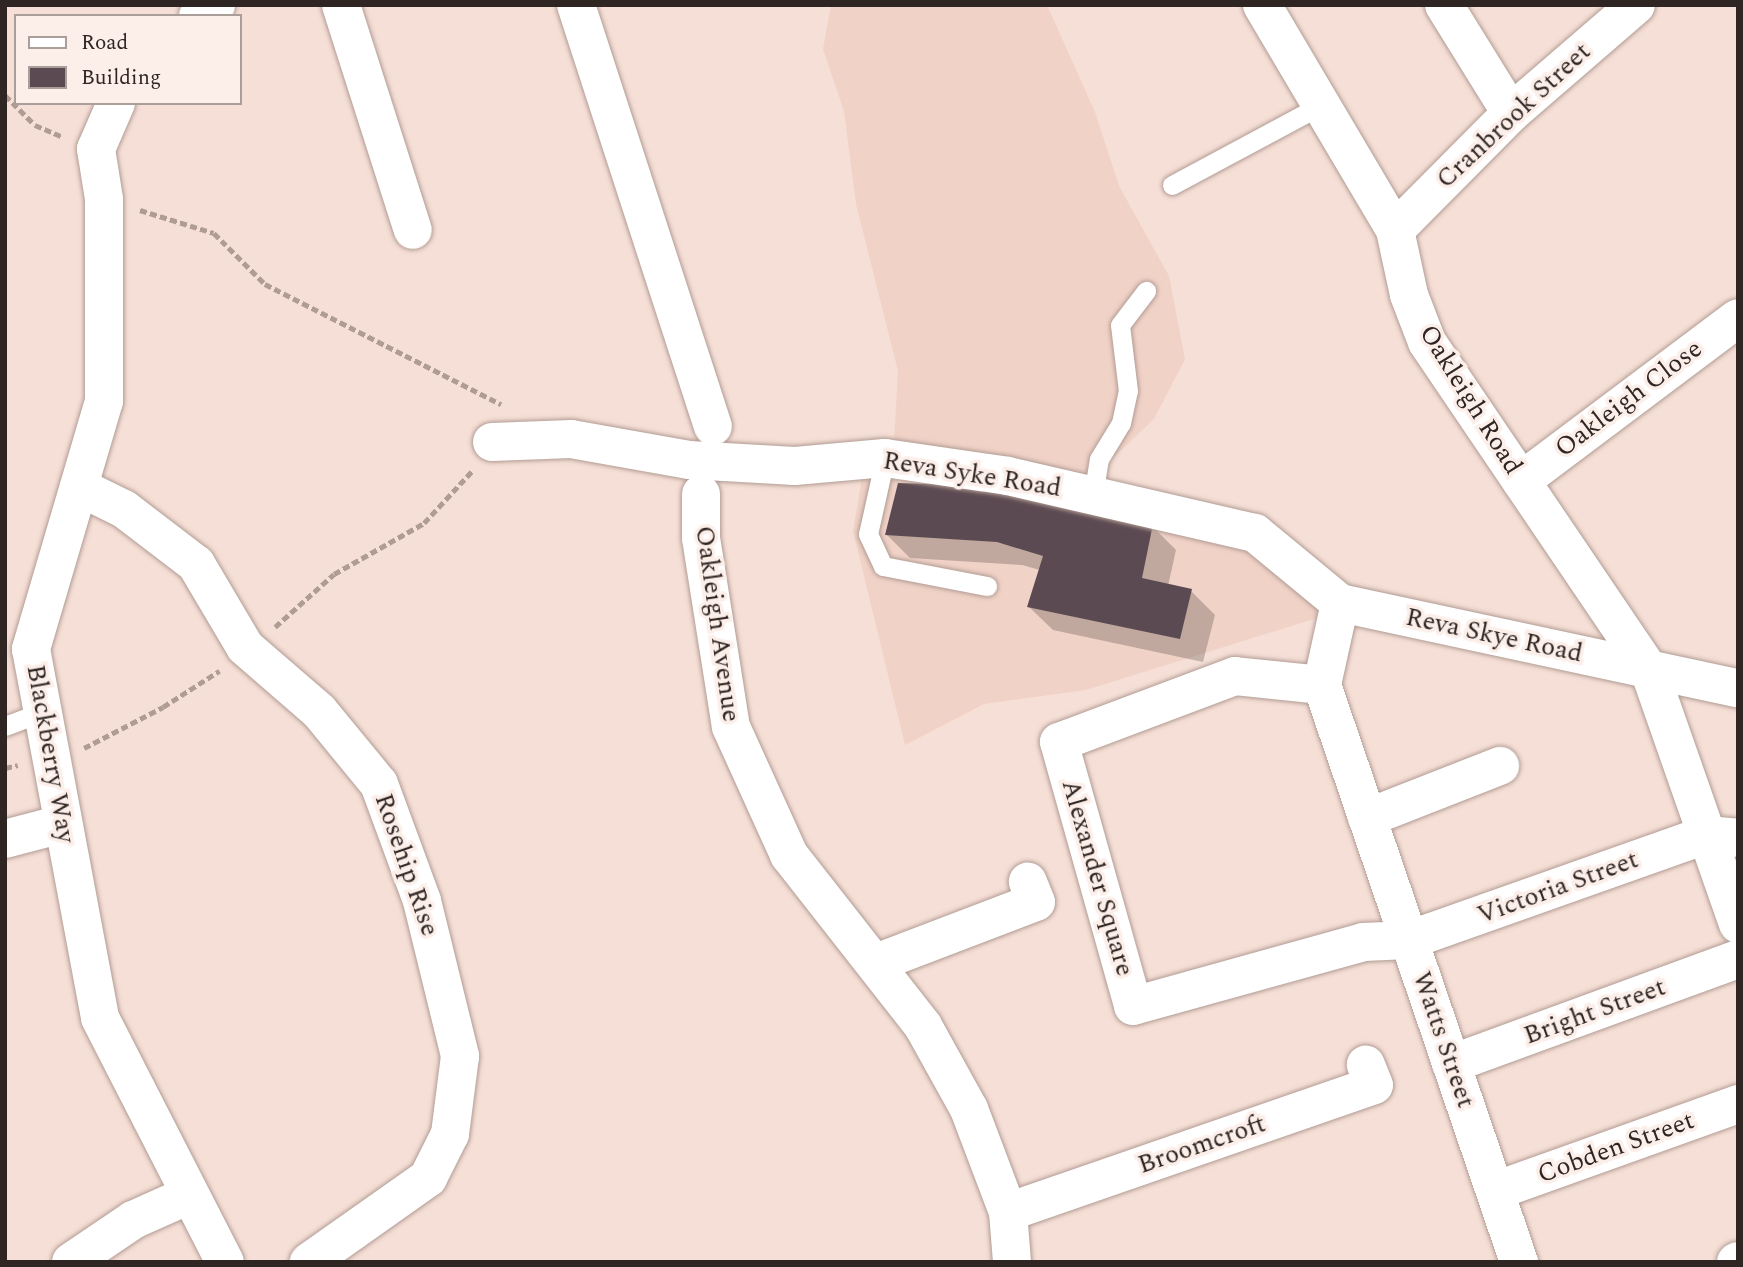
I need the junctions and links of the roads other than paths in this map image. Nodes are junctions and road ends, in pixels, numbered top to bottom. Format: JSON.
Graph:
{"nodes":[{"id":1,"x":341,"y":5,"type":"edge"},
{"id":2,"x":576,"y":5,"type":"edge"},
{"id":3,"x":1262,"y":5,"type":"edge"},
{"id":4,"x":1444,"y":5,"type":"edge"},
{"id":5,"x":1636,"y":5,"type":"edge"},
{"id":6,"x":1321,"y":104,"type":"junction"},
{"id":7,"x":116,"y":105,"type":"edge"},
{"id":8,"x":1511,"y":113,"type":"junction"},
{"id":9,"x":1172,"y":186,"type":"dead end"},
{"id":10,"x":413,"y":230,"type":"dead end"},
{"id":11,"x":1395,"y":230,"type":"junction"},
{"id":12,"x":1146,"y":291,"type":"dead end"},
{"id":13,"x":1738,"y":318,"type":"edge"},
{"id":14,"x":713,"y":426,"type":"dead end"},
{"id":15,"x":492,"y":442,"type":"road end"},
{"id":16,"x":885,"y":458,"type":"junction"},
{"id":17,"x":1521,"y":481,"type":"junction"},
{"id":18,"x":79,"y":487,"type":"junction"},
{"id":19,"x":701,"y":494,"type":"dead end"},
{"id":20,"x":1093,"y":496,"type":"junction"},
{"id":21,"x":987,"y":586,"type":"dead end"},
{"id":22,"x":1340,"y":603,"type":"junction"},
{"id":23,"x":1648,"y":670,"type":"junction"},
{"id":24,"x":1322,"y":685,"type":"junction"},
{"id":25,"x":1738,"y":688,"type":"edge"},
{"id":26,"x":41,"y":712,"type":"junction"},
{"id":27,"x":5,"y":726,"type":"edge"},
{"id":28,"x":1500,"y":766,"type":"dead end"},
{"id":29,"x":1367,"y":818,"type":"junction"},
{"id":30,"x":62,"y":824,"type":"junction"},
{"id":31,"x":1722,"y":836,"type":"edge"},
{"id":32,"x":5,"y":839,"type":"edge"},
{"id":33,"x":1028,"y":882,"type":"dead end"},
{"id":34,"x":1738,"y":924,"type":"edge"},
{"id":35,"x":1409,"y":940,"type":"junction"},
{"id":36,"x":1738,"y":959,"type":"edge"},
{"id":37,"x":876,"y":963,"type":"junction"},
{"id":38,"x":1451,"y":1064,"type":"junction"},
{"id":39,"x":1366,"y":1065,"type":"dead end"},
{"id":40,"x":1738,"y":1104,"type":"edge"},
{"id":41,"x":1495,"y":1191,"type":"junction"},
{"id":42,"x":190,"y":1195,"type":"junction"},
{"id":43,"x":1008,"y":1212,"type":"junction"},
{"id":44,"x":71,"y":1262,"type":"edge"},
{"id":45,"x":225,"y":1262,"type":"edge"},
{"id":46,"x":309,"y":1262,"type":"edge"},
{"id":47,"x":1012,"y":1262,"type":"edge"},
{"id":48,"x":1519,"y":1262,"type":"edge"}],
"edges":[{"from":1,"to":10,"type":"street"},
{"from":2,"to":14,"type":"street"},
{"from":3,"to":6,"type":"street","name":"Oakleigh Road"},
{"from":4,"to":8,"type":"street"},
{"from":5,"to":8,"type":"street","name":"Cranbrook Street"},
{"from":6,"to":9,"type":"lane"},
{"from":6,"to":11,"type":"street","name":"Oakleigh Road"},
{"from":7,"to":18,"type":"street","name":"Blackberry Way"},
{"from":8,"to":11,"type":"street","name":"Cranbrook Street"},
{"from":11,"to":17,"type":"street","name":"Oakleigh Road"},
{"from":12,"to":20,"type":"lane"},
{"from":13,"to":17,"type":"street","name":"Oakleigh Close"},
{"from":15,"to":16,"type":"street","name":"Reva Syke Road"},
{"from":16,"to":20,"type":"street","name":"Reva Syke Road"},
{"from":16,"to":21,"type":"lane"},
{"from":17,"to":23,"type":"street","name":"Oakleigh Road"},
{"from":18,"to":26,"type":"street","name":"Blackberry Way"},
{"from":18,"to":46,"type":"street","name":"Rosehip Rise"},
{"from":19,"to":37,"type":"street","name":"Oakleigh Avenue"},
{"from":20,"to":22,"type":"street","name":"Reva Syke Road"},
{"from":22,"to":23,"type":"street","name":"Reva Skye Road"},
{"from":22,"to":24,"type":"street"},
{"from":23,"to":25,"type":"street"},
{"from":23,"to":31,"type":"street","name":"Oakleigh Road"},
{"from":24,"to":29,"type":"street","name":"Watts Street"},
{"from":24,"to":35,"type":"street","name":"Alexander Square"},
{"from":26,"to":27,"type":"lane"},
{"from":26,"to":30,"type":"street","name":"Blackberry Way"},
{"from":28,"to":29,"type":"street"},
{"from":29,"to":35,"type":"street","name":"Watts Street"},
{"from":30,"to":32,"type":"street"},
{"from":30,"to":42,"type":"street","name":"Blackberry Way"},
{"from":31,"to":34,"type":"street","name":"Oakleigh Road"},
{"from":31,"to":35,"type":"street","name":"Victoria Street"},
{"from":33,"to":37,"type":"street"},
{"from":35,"to":38,"type":"street","name":"Watts Street"},
{"from":36,"to":38,"type":"street","name":"Bright Street"},
{"from":37,"to":43,"type":"street","name":"Oakleigh Avenue"},
{"from":38,"to":41,"type":"street","name":"Watts Street"},
{"from":39,"to":43,"type":"street","name":"Broomcroft"},
{"from":40,"to":41,"type":"street","name":"Cobden Street"},
{"from":41,"to":48,"type":"street","name":"Watts Street"},
{"from":42,"to":44,"type":"street"},
{"from":42,"to":45,"type":"street","name":"Blackberry Way"},
{"from":43,"to":47,"type":"street","name":"Oakleigh Avenue"}]}
